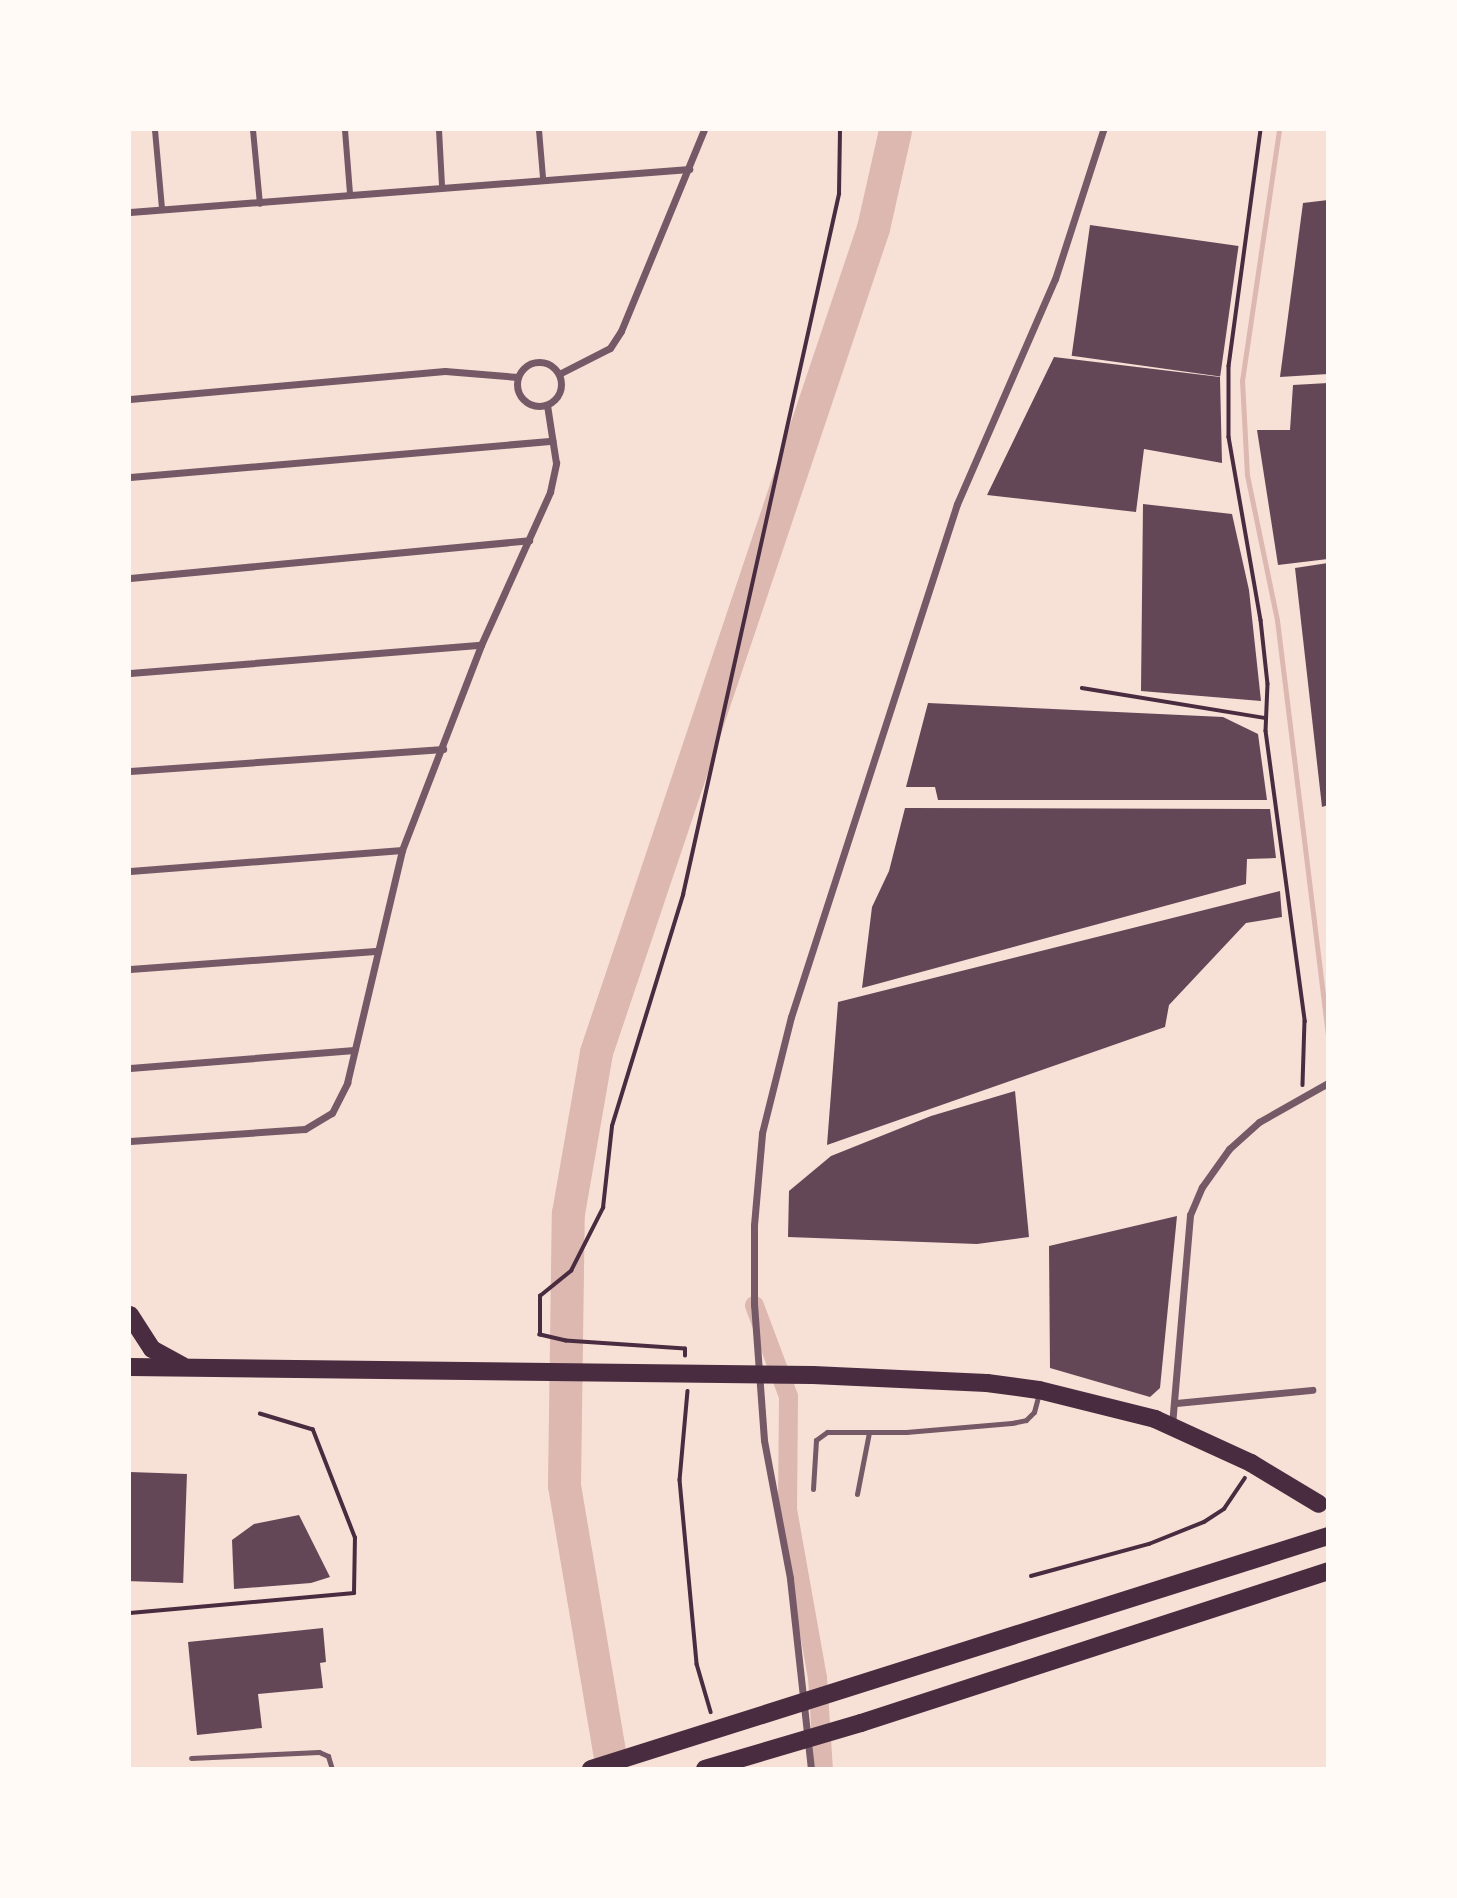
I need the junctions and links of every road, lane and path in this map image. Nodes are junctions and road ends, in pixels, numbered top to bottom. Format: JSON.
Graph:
{"nodes":[{"id":1,"x":155,"y":130,"type":"edge"},
{"id":2,"x":253,"y":130,"type":"edge"},
{"id":3,"x":345,"y":130,"type":"edge"},
{"id":4,"x":439,"y":130,"type":"edge"},
{"id":5,"x":539,"y":130,"type":"edge"},
{"id":6,"x":704,"y":130,"type":"edge"},
{"id":7,"x":840,"y":130,"type":"edge"},
{"id":8,"x":1103,"y":130,"type":"edge"},
{"id":9,"x":1261,"y":130,"type":"edge"},
{"id":10,"x":689,"y":169,"type":"junction"},
{"id":11,"x":542,"y":178,"type":"junction"},
{"id":12,"x":442,"y":185,"type":"junction"},
{"id":13,"x":350,"y":194,"type":"junction"},
{"id":14,"x":260,"y":204,"type":"junction"},
{"id":15,"x":162,"y":209,"type":"junction"},
{"id":16,"x":130,"y":212,"type":"edge"},
{"id":17,"x":559,"y":374,"type":"junction"},
{"id":18,"x":518,"y":377,"type":"junction"},
{"id":19,"x":130,"y":399,"type":"edge"},
{"id":20,"x":547,"y":405,"type":"junction"},
{"id":21,"x":552,"y":441,"type":"junction"},
{"id":22,"x":130,"y":477,"type":"edge"},
{"id":23,"x":528,"y":540,"type":"junction"},
{"id":24,"x":130,"y":578,"type":"edge"},
{"id":25,"x":481,"y":645,"type":"junction"},
{"id":26,"x":130,"y":673,"type":"edge"},
{"id":27,"x":1082,"y":688,"type":"dead end"},
{"id":28,"x":1266,"y":718,"type":"junction"},
{"id":29,"x":443,"y":749,"type":"junction"},
{"id":30,"x":130,"y":771,"type":"edge"},
{"id":31,"x":402,"y":850,"type":"junction"},
{"id":32,"x":130,"y":871,"type":"edge"},
{"id":33,"x":375,"y":951,"type":"junction"},
{"id":34,"x":130,"y":968,"type":"edge"},
{"id":35,"x":354,"y":1050,"type":"junction"},
{"id":36,"x":130,"y":1068,"type":"edge"},
{"id":37,"x":1328,"y":1083,"type":"edge"},
{"id":38,"x":1302,"y":1097,"type":"junction"},
{"id":39,"x":130,"y":1141,"type":"edge"},
{"id":40,"x":130,"y":1315,"type":"edge"},
{"id":41,"x":685,"y":1361,"type":"dead end"},
{"id":42,"x":130,"y":1367,"type":"edge"},
{"id":43,"x":189,"y":1369,"type":"junction"},
{"id":44,"x":687,"y":1384,"type":"dead end"},
{"id":45,"x":1039,"y":1390,"type":"junction"},
{"id":46,"x":1312,"y":1390,"type":"dead end"},
{"id":47,"x":1176,"y":1403,"type":"junction"},
{"id":48,"x":260,"y":1414,"type":"dead end"},
{"id":49,"x":1172,"y":1425,"type":"junction"},
{"id":50,"x":869,"y":1432,"type":"junction"},
{"id":51,"x":1251,"y":1463,"type":"junction"},
{"id":52,"x":813,"y":1489,"type":"dead end"},
{"id":53,"x":857,"y":1494,"type":"dead end"},
{"id":54,"x":1319,"y":1504,"type":"dead end"},
{"id":55,"x":1328,"y":1536,"type":"edge"},
{"id":56,"x":1328,"y":1571,"type":"edge"},
{"id":57,"x":1031,"y":1576,"type":"dead end"},
{"id":58,"x":130,"y":1613,"type":"edge"},
{"id":59,"x":712,"y":1715,"type":"dead end"},
{"id":60,"x":191,"y":1758,"type":"dead end"},
{"id":61,"x":332,"y":1769,"type":"edge"},
{"id":62,"x":591,"y":1769,"type":"edge"},
{"id":63,"x":705,"y":1769,"type":"edge"},
{"id":64,"x":811,"y":1769,"type":"edge"}],
"edges":[{"from":1,"to":15,"type":"street"},
{"from":2,"to":14,"type":"street"},
{"from":3,"to":13,"type":"street"},
{"from":4,"to":12,"type":"street"},
{"from":5,"to":11,"type":"street"},
{"from":6,"to":10,"type":"street"},
{"from":7,"to":41,"type":"path"},
{"from":8,"to":64,"type":"street"},
{"from":9,"to":28,"type":"path"},
{"from":10,"to":11,"type":"street"},
{"from":10,"to":17,"type":"street"},
{"from":11,"to":12,"type":"street"},
{"from":12,"to":13,"type":"street"},
{"from":13,"to":14,"type":"street"},
{"from":14,"to":15,"type":"street"},
{"from":15,"to":16,"type":"street"},
{"from":17,"to":18,"type":"street"},
{"from":17,"to":20,"type":"street"},
{"from":18,"to":19,"type":"street"},
{"from":18,"to":20,"type":"street"},
{"from":20,"to":21,"type":"street"},
{"from":21,"to":22,"type":"street"},
{"from":21,"to":23,"type":"street"},
{"from":23,"to":24,"type":"street"},
{"from":23,"to":25,"type":"street"},
{"from":25,"to":26,"type":"street"},
{"from":25,"to":29,"type":"street"},
{"from":27,"to":28,"type":"path"},
{"from":28,"to":38,"type":"path"},
{"from":29,"to":30,"type":"street"},
{"from":29,"to":31,"type":"street"},
{"from":31,"to":32,"type":"street"},
{"from":31,"to":33,"type":"street"},
{"from":33,"to":34,"type":"street"},
{"from":33,"to":35,"type":"street"},
{"from":35,"to":36,"type":"street"},
{"from":35,"to":39,"type":"street"},
{"from":37,"to":38,"type":"street"},
{"from":38,"to":47,"type":"street"},
{"from":40,"to":43,"type":"main road"},
{"from":42,"to":43,"type":"main road"},
{"from":43,"to":45,"type":"main road"},
{"from":44,"to":59,"type":"path"},
{"from":45,"to":49,"type":"main road"},
{"from":45,"to":50,"type":"lane"},
{"from":46,"to":47,"type":"street"},
{"from":47,"to":49,"type":"street"},
{"from":48,"to":58,"type":"path"},
{"from":49,"to":51,"type":"main road"},
{"from":50,"to":52,"type":"lane"},
{"from":50,"to":53,"type":"lane"},
{"from":51,"to":54,"type":"main road"},
{"from":51,"to":57,"type":"path"},
{"from":55,"to":62,"type":"main road"},
{"from":56,"to":63,"type":"main road"},
{"from":60,"to":61,"type":"lane"}]}
